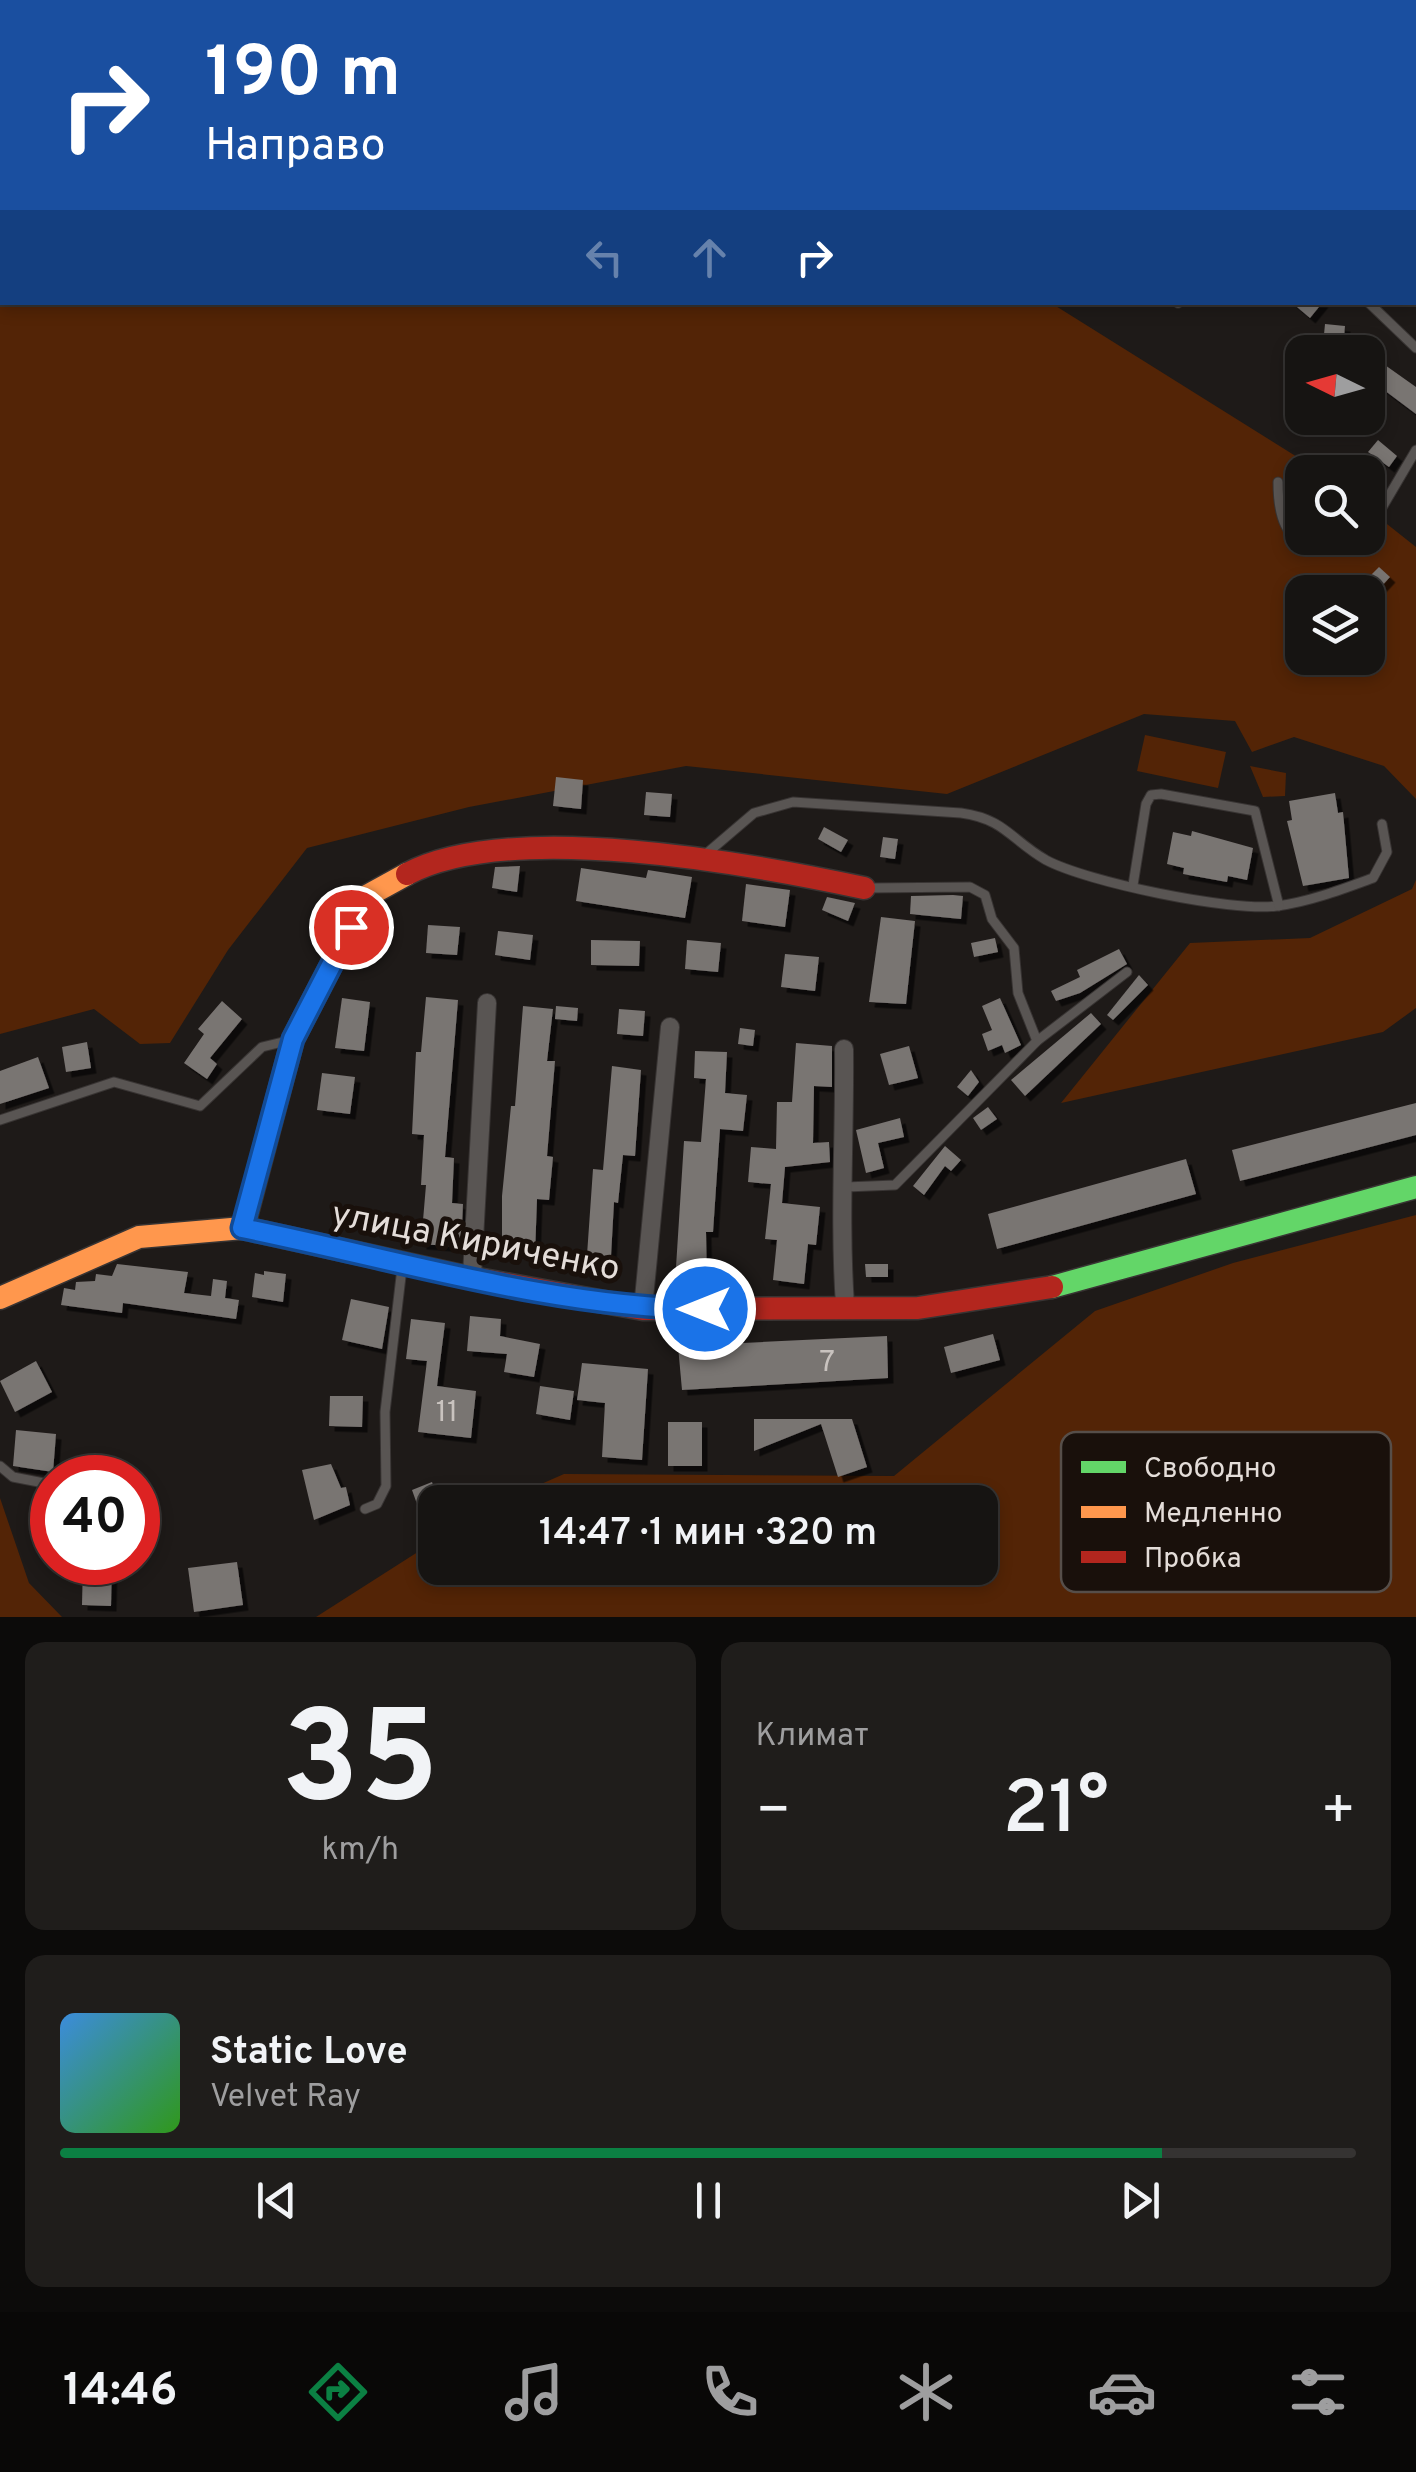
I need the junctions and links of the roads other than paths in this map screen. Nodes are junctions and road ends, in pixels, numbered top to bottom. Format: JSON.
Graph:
{"nodes":[{"id":1,"x":1371,"y":305,"type":"edge"},
{"id":2,"x":1416,"y":348,"type":"edge"},
{"id":3,"x":1416,"y":450,"type":"edge"},
{"id":4,"x":1278,"y":482,"type":"dead end"},
{"id":5,"x":1385,"y":503,"type":"edge"},
{"id":6,"x":1285,"y":528,"type":"edge"},
{"id":7,"x":1382,"y":824,"type":"dead end"},
{"id":8,"x":701,"y":859,"type":"junction"},
{"id":9,"x":1133,"y":885,"type":"junction"},
{"id":10,"x":864,"y":888,"type":"joint"},
{"id":11,"x":1279,"y":906,"type":"junction"},
{"id":12,"x":1127,"y":972,"type":"dead end"},
{"id":13,"x":487,"y":1003,"type":"dead end"},
{"id":14,"x":670,"y":1027,"type":"dead end"},
{"id":15,"x":293,"y":1039,"type":"junction"},
{"id":16,"x":1037,"y":1041,"type":"junction"},
{"id":17,"x":844,"y":1048,"type":"dead end"},
{"id":18,"x":0,"y":1120,"type":"edge"},
{"id":19,"x":846,"y":1186,"type":"junction"},
{"id":20,"x":1416,"y":1187,"type":"edge"},
{"id":21,"x":242,"y":1228,"type":"junction"},
{"id":22,"x":402,"y":1261,"type":"junction"},
{"id":23,"x":472,"y":1276,"type":"junction"},
{"id":24,"x":0,"y":1298,"type":"edge"},
{"id":25,"x":846,"y":1305,"type":"junction"},
{"id":26,"x":643,"y":1309,"type":"junction"},
{"id":27,"x":0,"y":1466,"type":"edge"},
{"id":28,"x":30,"y":1480,"type":"edge"},
{"id":29,"x":366,"y":1509,"type":"dead end"}],
"edges":[{"from":1,"to":2,"type":"lane"},
{"from":3,"to":5,"type":"lane"},
{"from":4,"to":6,"type":"lane"},
{"from":7,"to":11,"type":"lane"},
{"from":8,"to":9,"type":"lane"},
{"from":8,"to":10,"type":"street"},
{"from":8,"to":15,"type":"street"},
{"from":9,"to":11,"type":"lane"},
{"from":9,"to":11,"type":"lane"},
{"from":10,"to":16,"type":"lane"},
{"from":12,"to":16,"type":"lane"},
{"from":13,"to":23,"type":"street"},
{"from":14,"to":26,"type":"street"},
{"from":15,"to":18,"type":"lane"},
{"from":15,"to":21,"type":"street"},
{"from":16,"to":19,"type":"lane"},
{"from":17,"to":19,"type":"street"},
{"from":19,"to":25,"type":"street"},
{"from":20,"to":25,"type":"street","name":"улица Кириченко"},
{"from":21,"to":22,"type":"street","name":"улица Кириченко"},
{"from":21,"to":24,"type":"street","name":"улица Кириченко"},
{"from":22,"to":23,"type":"street","name":"улица Кириченко"},
{"from":22,"to":29,"type":"lane"},
{"from":23,"to":26,"type":"street","name":"улица Кириченко"},
{"from":25,"to":26,"type":"street","name":"улица Кириченко"},
{"from":27,"to":28,"type":"lane"}]}
